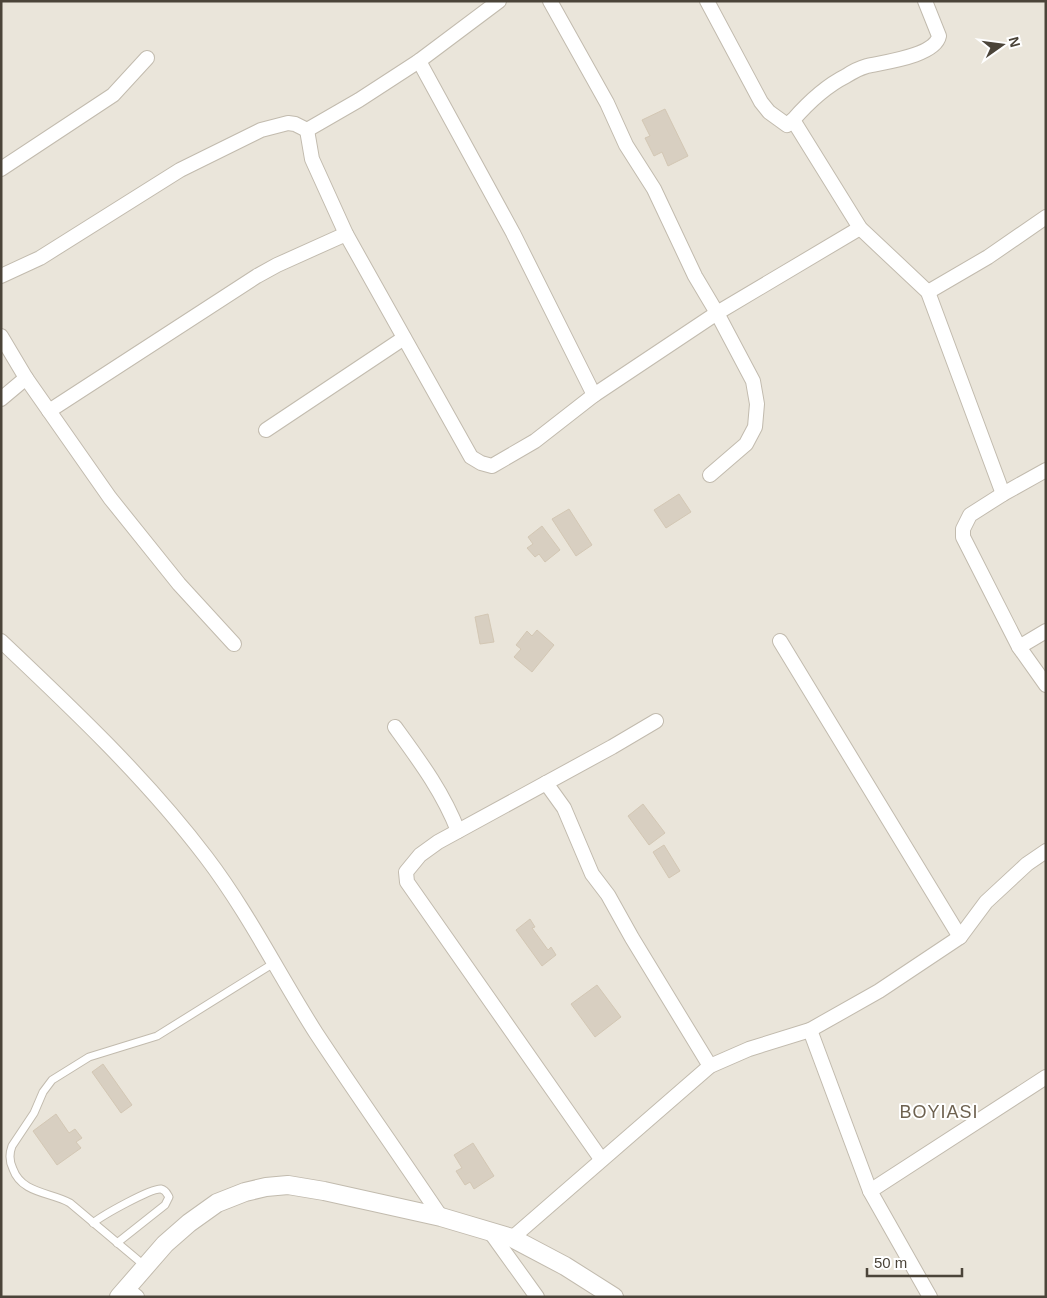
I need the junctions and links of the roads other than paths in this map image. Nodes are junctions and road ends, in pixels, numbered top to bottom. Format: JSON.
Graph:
{"nodes":[{"id":1,"x":500,"y":1,"type":"edge"},
{"id":2,"x":550,"y":1,"type":"edge"},
{"id":3,"x":707,"y":1,"type":"edge"},
{"id":4,"x":925,"y":1,"type":"edge"},
{"id":5,"x":147,"y":58,"type":"dead end"},
{"id":6,"x":419,"y":61,"type":"junction"},
{"id":7,"x":792,"y":120,"type":"junction"},
{"id":8,"x":307,"y":130,"type":"junction"},
{"id":9,"x":1,"y":169,"type":"edge"},
{"id":10,"x":1046,"y":217,"type":"edge"},
{"id":11,"x":860,"y":228,"type":"junction"},
{"id":12,"x":346,"y":234,"type":"junction"},
{"id":13,"x":1,"y":276,"type":"edge"},
{"id":14,"x":928,"y":292,"type":"junction"},
{"id":15,"x":717,"y":313,"type":"junction"},
{"id":16,"x":1,"y":336,"type":"edge"},
{"id":17,"x":404,"y":338,"type":"junction"},
{"id":18,"x":26,"y":378,"type":"junction"},
{"id":19,"x":594,"y":395,"type":"junction"},
{"id":20,"x":1,"y":399,"type":"edge"},
{"id":21,"x":49,"y":411,"type":"junction"},
{"id":22,"x":266,"y":430,"type":"dead end"},
{"id":23,"x":1046,"y":470,"type":"edge"},
{"id":24,"x":710,"y":475,"type":"dead end"},
{"id":25,"x":1003,"y":494,"type":"junction"},
{"id":26,"x":1046,"y":631,"type":"edge"},
{"id":27,"x":1,"y":641,"type":"edge"},
{"id":28,"x":780,"y":641,"type":"dead end"},
{"id":29,"x":234,"y":644,"type":"dead end"},
{"id":30,"x":1019,"y":647,"type":"junction"},
{"id":31,"x":1046,"y":686,"type":"edge"},
{"id":32,"x":656,"y":721,"type":"dead end"},
{"id":33,"x":395,"y":727,"type":"dead end"},
{"id":34,"x":546,"y":783,"type":"junction"},
{"id":35,"x":458,"y":831,"type":"junction"},
{"id":36,"x":1046,"y":851,"type":"edge"},
{"id":37,"x":960,"y":937,"type":"junction"},
{"id":38,"x":274,"y":963,"type":"junction"},
{"id":39,"x":810,"y":1030,"type":"junction"},
{"id":40,"x":710,"y":1066,"type":"junction"},
{"id":41,"x":1046,"y":1077,"type":"edge"},
{"id":42,"x":601,"y":1160,"type":"junction"},
{"id":43,"x":870,"y":1190,"type":"junction"},
{"id":44,"x":441,"y":1217,"type":"junction"},
{"id":45,"x":93,"y":1223,"type":"junction"},
{"id":46,"x":491,"y":1233,"type":"junction"},
{"id":47,"x":512,"y":1238,"type":"junction"},
{"id":48,"x":118,"y":1243,"type":"junction"},
{"id":49,"x":145,"y":1267,"type":"junction"},
{"id":50,"x":127,"y":1294,"type":"edge"},
{"id":51,"x":537,"y":1297,"type":"edge"},
{"id":52,"x":614,"y":1297,"type":"edge"},
{"id":53,"x":930,"y":1297,"type":"edge"}],
"edges":[{"from":1,"to":6,"type":"street"},
{"from":2,"to":15,"type":"street"},
{"from":3,"to":7,"type":"street"},
{"from":4,"to":7,"type":"street"},
{"from":5,"to":9,"type":"street"},
{"from":6,"to":8,"type":"street"},
{"from":6,"to":19,"type":"street"},
{"from":7,"to":11,"type":"street"},
{"from":8,"to":12,"type":"street"},
{"from":8,"to":13,"type":"street"},
{"from":10,"to":14,"type":"street"},
{"from":11,"to":14,"type":"street"},
{"from":11,"to":15,"type":"street"},
{"from":12,"to":17,"type":"street"},
{"from":12,"to":21,"type":"street"},
{"from":14,"to":25,"type":"street"},
{"from":15,"to":19,"type":"street"},
{"from":15,"to":24,"type":"street"},
{"from":16,"to":18,"type":"street"},
{"from":17,"to":19,"type":"street"},
{"from":17,"to":22,"type":"street"},
{"from":18,"to":20,"type":"street"},
{"from":18,"to":21,"type":"street"},
{"from":21,"to":29,"type":"street"},
{"from":23,"to":25,"type":"street"},
{"from":25,"to":30,"type":"street"},
{"from":26,"to":30,"type":"street"},
{"from":27,"to":38,"type":"street"},
{"from":28,"to":37,"type":"street"},
{"from":30,"to":31,"type":"street"},
{"from":32,"to":34,"type":"street"},
{"from":33,"to":35,"type":"street"},
{"from":34,"to":35,"type":"street"},
{"from":34,"to":40,"type":"street"},
{"from":35,"to":42,"type":"street"},
{"from":36,"to":37,"type":"street"},
{"from":37,"to":39,"type":"street"},
{"from":38,"to":44,"type":"street"},
{"from":38,"to":45,"type":"lane"},
{"from":39,"to":40,"type":"street"},
{"from":39,"to":43,"type":"street"},
{"from":40,"to":42,"type":"street"},
{"from":41,"to":43,"type":"street"},
{"from":42,"to":47,"type":"street"},
{"from":43,"to":53,"type":"street"},
{"from":44,"to":46,"type":"street"},
{"from":44,"to":49,"type":"street"},
{"from":45,"to":48,"type":"lane"},
{"from":45,"to":48,"type":"lane"},
{"from":46,"to":47,"type":"street"},
{"from":46,"to":51,"type":"street"},
{"from":47,"to":52,"type":"street"},
{"from":48,"to":49,"type":"lane"},
{"from":49,"to":50,"type":"street"}]}
